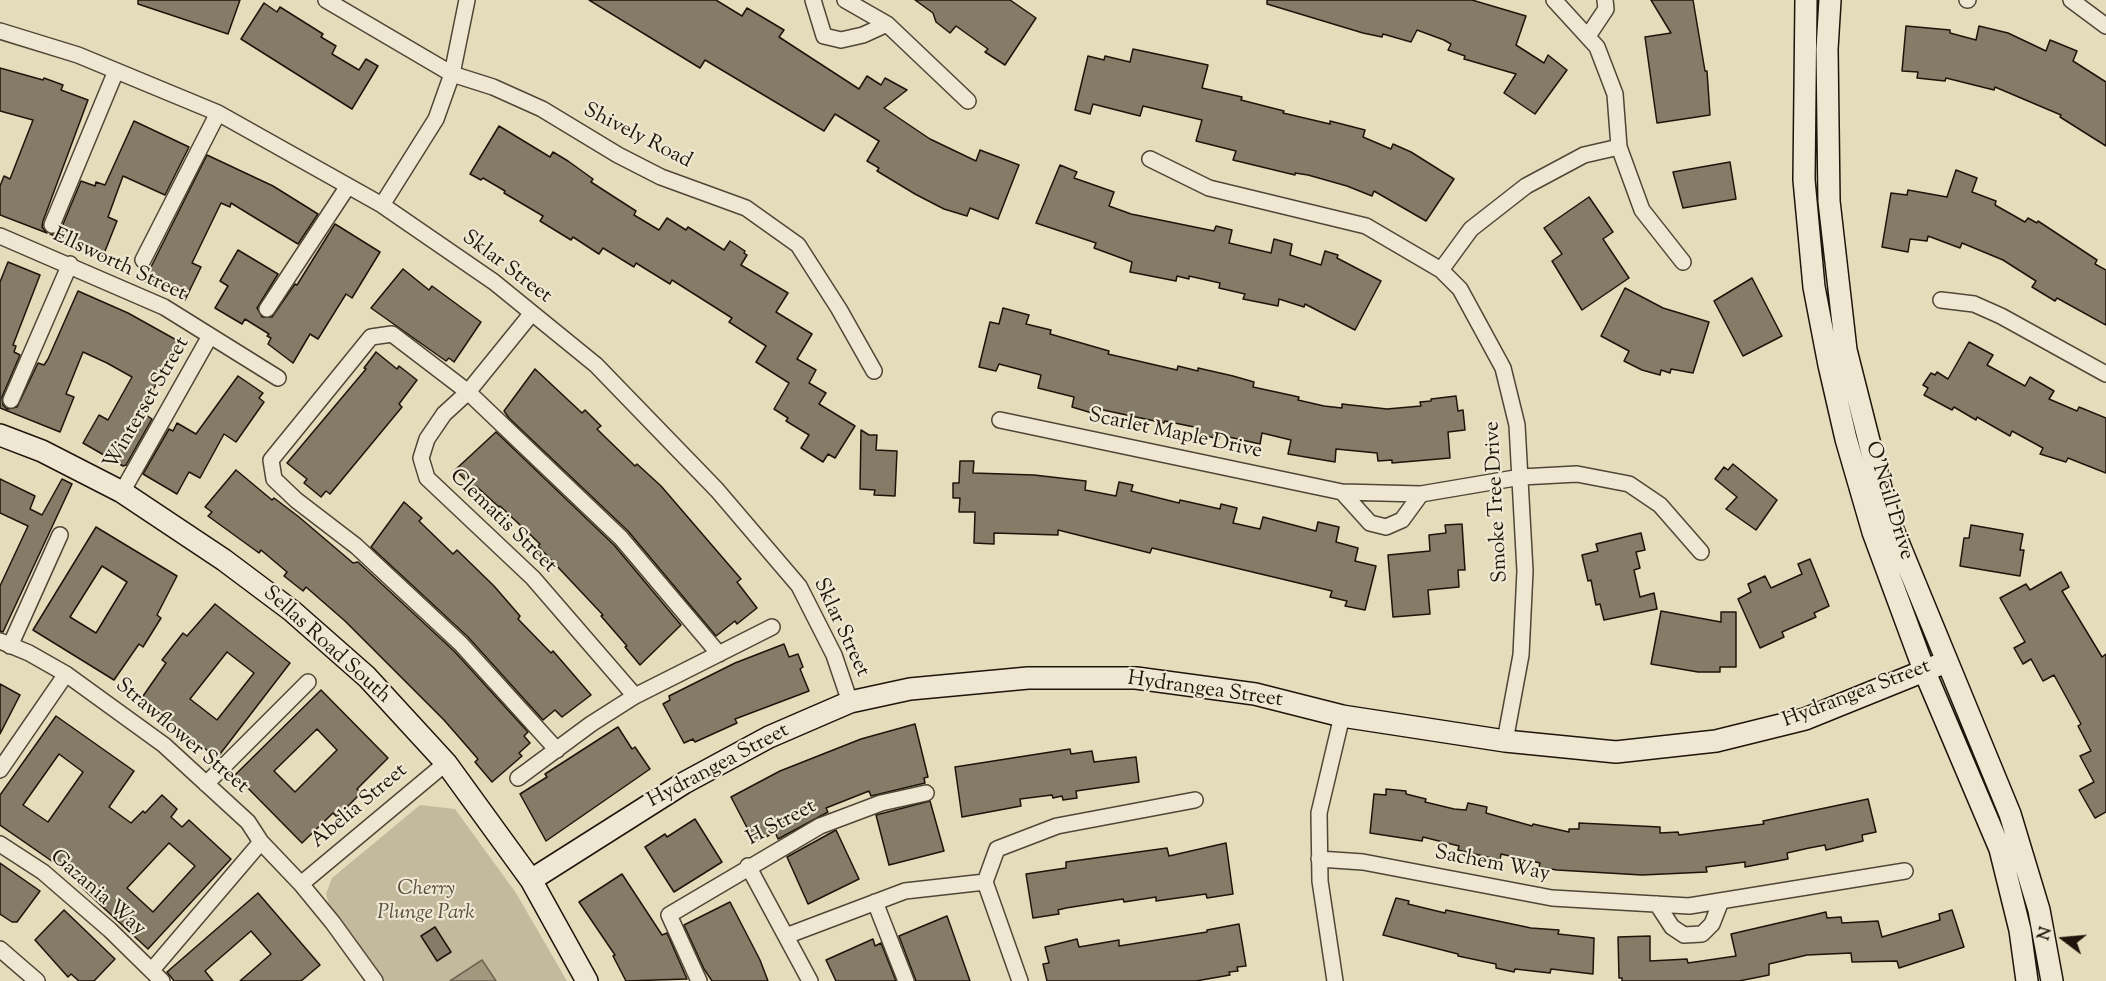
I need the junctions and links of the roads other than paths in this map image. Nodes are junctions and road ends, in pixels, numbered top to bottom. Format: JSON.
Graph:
{"nodes":[{"id":1,"x":326,"y":0,"type":"edge"},
{"id":2,"x":467,"y":0,"type":"edge"},
{"id":3,"x":813,"y":0,"type":"edge"},
{"id":4,"x":844,"y":0,"type":"edge"},
{"id":5,"x":1554,"y":0,"type":"edge"},
{"id":6,"x":1605,"y":0,"type":"edge"},
{"id":7,"x":1806,"y":0,"type":"edge"},
{"id":8,"x":1830,"y":0,"type":"edge"},
{"id":9,"x":2071,"y":0,"type":"edge"},
{"id":10,"x":887,"y":24,"type":"junction"},
{"id":11,"x":2106,"y":26,"type":"edge"},
{"id":12,"x":0,"y":31,"type":"edge"},
{"id":13,"x":1588,"y":36,"type":"junction"},
{"id":14,"x":116,"y":71,"type":"junction"},
{"id":15,"x":452,"y":74,"type":"junction"},
{"id":16,"x":968,"y":101,"type":"dead end"},
{"id":17,"x":218,"y":112,"type":"junction"},
{"id":18,"x":1619,"y":147,"type":"junction"},
{"id":19,"x":1150,"y":159,"type":"dead end"},
{"id":20,"x":348,"y":186,"type":"junction"},
{"id":21,"x":382,"y":205,"type":"junction"},
{"id":22,"x":52,"y":225,"type":"dead end"},
{"id":23,"x":0,"y":236,"type":"edge"},
{"id":24,"x":143,"y":260,"type":"dead end"},
{"id":25,"x":1683,"y":262,"type":"dead end"},
{"id":26,"x":70,"y":264,"type":"junction"},
{"id":27,"x":1441,"y":270,"type":"junction"},
{"id":28,"x":1941,"y":300,"type":"dead end"},
{"id":29,"x":267,"y":309,"type":"dead end"},
{"id":30,"x":532,"y":313,"type":"junction"},
{"id":31,"x":210,"y":336,"type":"junction"},
{"id":32,"x":874,"y":371,"type":"dead end"},
{"id":33,"x":2106,"y":374,"type":"edge"},
{"id":34,"x":278,"y":378,"type":"dead end"},
{"id":35,"x":468,"y":392,"type":"junction"},
{"id":36,"x":11,"y":400,"type":"dead end"},
{"id":37,"x":1000,"y":420,"type":"dead end"},
{"id":38,"x":0,"y":435,"type":"edge"},
{"id":39,"x":1521,"y":477,"type":"junction"},
{"id":40,"x":122,"y":492,"type":"junction"},
{"id":41,"x":1342,"y":492,"type":"junction"},
{"id":42,"x":1421,"y":494,"type":"junction"},
{"id":43,"x":60,"y":535,"type":"dead end"},
{"id":44,"x":1701,"y":552,"type":"dead end"},
{"id":45,"x":772,"y":627,"type":"dead end"},
{"id":46,"x":5,"y":644,"type":"edge"},
{"id":47,"x":720,"y":654,"type":"junction"},
{"id":48,"x":1946,"y":662,"type":"junction"},
{"id":49,"x":1924,"y":670,"type":"junction"},
{"id":50,"x":66,"y":674,"type":"junction"},
{"id":51,"x":308,"y":682,"type":"dead end"},
{"id":52,"x":635,"y":696,"type":"junction"},
{"id":53,"x":850,"y":702,"type":"junction"},
{"id":54,"x":1342,"y":717,"type":"junction"},
{"id":55,"x":1505,"y":741,"type":"junction"},
{"id":56,"x":557,"y":750,"type":"junction"},
{"id":57,"x":446,"y":763,"type":"junction"},
{"id":58,"x":0,"y":770,"type":"edge"},
{"id":59,"x":518,"y":778,"type":"dead end"},
{"id":60,"x":206,"y":784,"type":"junction"},
{"id":61,"x":926,"y":793,"type":"dead end"},
{"id":62,"x":1195,"y":800,"type":"dead end"},
{"id":63,"x":261,"y":842,"type":"junction"},
{"id":64,"x":0,"y":844,"type":"edge"},
{"id":65,"x":1319,"y":859,"type":"junction"},
{"id":66,"x":748,"y":866,"type":"junction"},
{"id":67,"x":1905,"y":871,"type":"dead end"},
{"id":68,"x":531,"y":880,"type":"junction"},
{"id":69,"x":985,"y":882,"type":"junction"},
{"id":70,"x":301,"y":884,"type":"junction"},
{"id":71,"x":1721,"y":901,"type":"junction"},
{"id":72,"x":875,"y":902,"type":"junction"},
{"id":73,"x":1657,"y":904,"type":"junction"},
{"id":74,"x":786,"y":936,"type":"junction"},
{"id":75,"x":0,"y":949,"type":"edge"},
{"id":76,"x":157,"y":976,"type":"edge"},
{"id":77,"x":36,"y":981,"type":"edge"},
{"id":78,"x":375,"y":981,"type":"edge"},
{"id":79,"x":587,"y":981,"type":"edge"},
{"id":80,"x":699,"y":981,"type":"edge"},
{"id":81,"x":810,"y":981,"type":"edge"},
{"id":82,"x":906,"y":981,"type":"edge"},
{"id":83,"x":1020,"y":981,"type":"edge"},
{"id":84,"x":1335,"y":981,"type":"edge"},
{"id":85,"x":2027,"y":981,"type":"edge"},
{"id":86,"x":2052,"y":981,"type":"edge"}],
"edges":[{"from":1,"to":15,"type":"street","name":"Shively Road"},
{"from":2,"to":15,"type":"street"},
{"from":3,"to":10,"type":"street"},
{"from":4,"to":10,"type":"street"},
{"from":5,"to":13,"type":"street"},
{"from":6,"to":13,"type":"street"},
{"from":7,"to":49,"type":"street","name":"O'Neill Drive"},
{"from":8,"to":48,"type":"street","name":"O'Neill Drive"},
{"from":9,"to":11,"type":"street"},
{"from":10,"to":16,"type":"street"},
{"from":12,"to":14,"type":"street","name":"Sklar Street"},
{"from":13,"to":18,"type":"street"},
{"from":14,"to":17,"type":"street","name":"Sklar Street"},
{"from":14,"to":22,"type":"street"},
{"from":15,"to":21,"type":"street"},
{"from":15,"to":32,"type":"street","name":"Shively Road"},
{"from":17,"to":20,"type":"street","name":"Sklar Street"},
{"from":17,"to":24,"type":"street"},
{"from":18,"to":25,"type":"street"},
{"from":18,"to":27,"type":"street"},
{"from":19,"to":27,"type":"street","name":"Smoke Tree Drive"},
{"from":20,"to":21,"type":"street","name":"Sklar Street"},
{"from":20,"to":29,"type":"street"},
{"from":21,"to":30,"type":"street","name":"Sklar Street"},
{"from":23,"to":26,"type":"street","name":"Ellsworth Street"},
{"from":26,"to":31,"type":"street","name":"Ellsworth Street"},
{"from":26,"to":36,"type":"street"},
{"from":27,"to":39,"type":"street","name":"Smoke Tree Drive"},
{"from":28,"to":33,"type":"street"},
{"from":30,"to":35,"type":"street","name":"Clematis Street"},
{"from":30,"to":53,"type":"street","name":"Sklar Street"},
{"from":31,"to":34,"type":"street","name":"Ellsworth Street"},
{"from":31,"to":40,"type":"street","name":"Winterset Street"},
{"from":35,"to":47,"type":"street"},
{"from":35,"to":52,"type":"street","name":"Clematis Street"},
{"from":35,"to":56,"type":"street"},
{"from":37,"to":41,"type":"street","name":"Scarlet Maple Drive"},
{"from":38,"to":40,"type":"street","name":"Sellas Road South"},
{"from":39,"to":42,"type":"street","name":"Scarlet Maple Drive"},
{"from":39,"to":44,"type":"street","name":"Scarlet Maple Drive"},
{"from":39,"to":55,"type":"street","name":"Smoke Tree Drive"},
{"from":40,"to":57,"type":"street","name":"Sellas Road South"},
{"from":41,"to":42,"type":"street","name":"Scarlet Maple Drive"},
{"from":41,"to":42,"type":"street"},
{"from":43,"to":46,"type":"street"},
{"from":45,"to":47,"type":"street"},
{"from":46,"to":50,"type":"street","name":"Strawflower Street"},
{"from":47,"to":52,"type":"street"},
{"from":48,"to":49,"type":"street","name":"Hydrangea Street"},
{"from":48,"to":86,"type":"street","name":"O'Neill Drive"},
{"from":49,"to":55,"type":"street","name":"Hydrangea Street"},
{"from":49,"to":85,"type":"street","name":"O'Neill Drive"},
{"from":50,"to":58,"type":"street"},
{"from":50,"to":60,"type":"street","name":"Strawflower Street"},
{"from":51,"to":60,"type":"street"},
{"from":52,"to":56,"type":"street"},
{"from":53,"to":54,"type":"street","name":"Hydrangea Street"},
{"from":53,"to":68,"type":"street","name":"Hydrangea Street"},
{"from":54,"to":55,"type":"street","name":"Hydrangea Street"},
{"from":54,"to":65,"type":"street"},
{"from":56,"to":59,"type":"street"},
{"from":57,"to":68,"type":"street","name":"Sellas Road South"},
{"from":57,"to":70,"type":"street","name":"Abelia Street"},
{"from":60,"to":63,"type":"street","name":"Strawflower Street"},
{"from":61,"to":66,"type":"street","name":"H Street"},
{"from":62,"to":69,"type":"street"},
{"from":63,"to":70,"type":"street","name":"Strawflower Street"},
{"from":63,"to":76,"type":"street"},
{"from":64,"to":76,"type":"street","name":"Gazania Way"},
{"from":65,"to":73,"type":"street","name":"Sachem Way"},
{"from":65,"to":84,"type":"street"},
{"from":66,"to":74,"type":"street"},
{"from":66,"to":80,"type":"street","name":"H Street"},
{"from":67,"to":71,"type":"street","name":"Sachem Way"},
{"from":68,"to":79,"type":"street","name":"Sellas Road South"},
{"from":69,"to":72,"type":"street"},
{"from":69,"to":83,"type":"street"},
{"from":70,"to":78,"type":"street","name":"Strawflower Street"},
{"from":71,"to":73,"type":"street","name":"Sachem Way"},
{"from":71,"to":73,"type":"street"},
{"from":72,"to":74,"type":"street"},
{"from":72,"to":82,"type":"street"},
{"from":74,"to":81,"type":"street"},
{"from":75,"to":77,"type":"street"}]}
